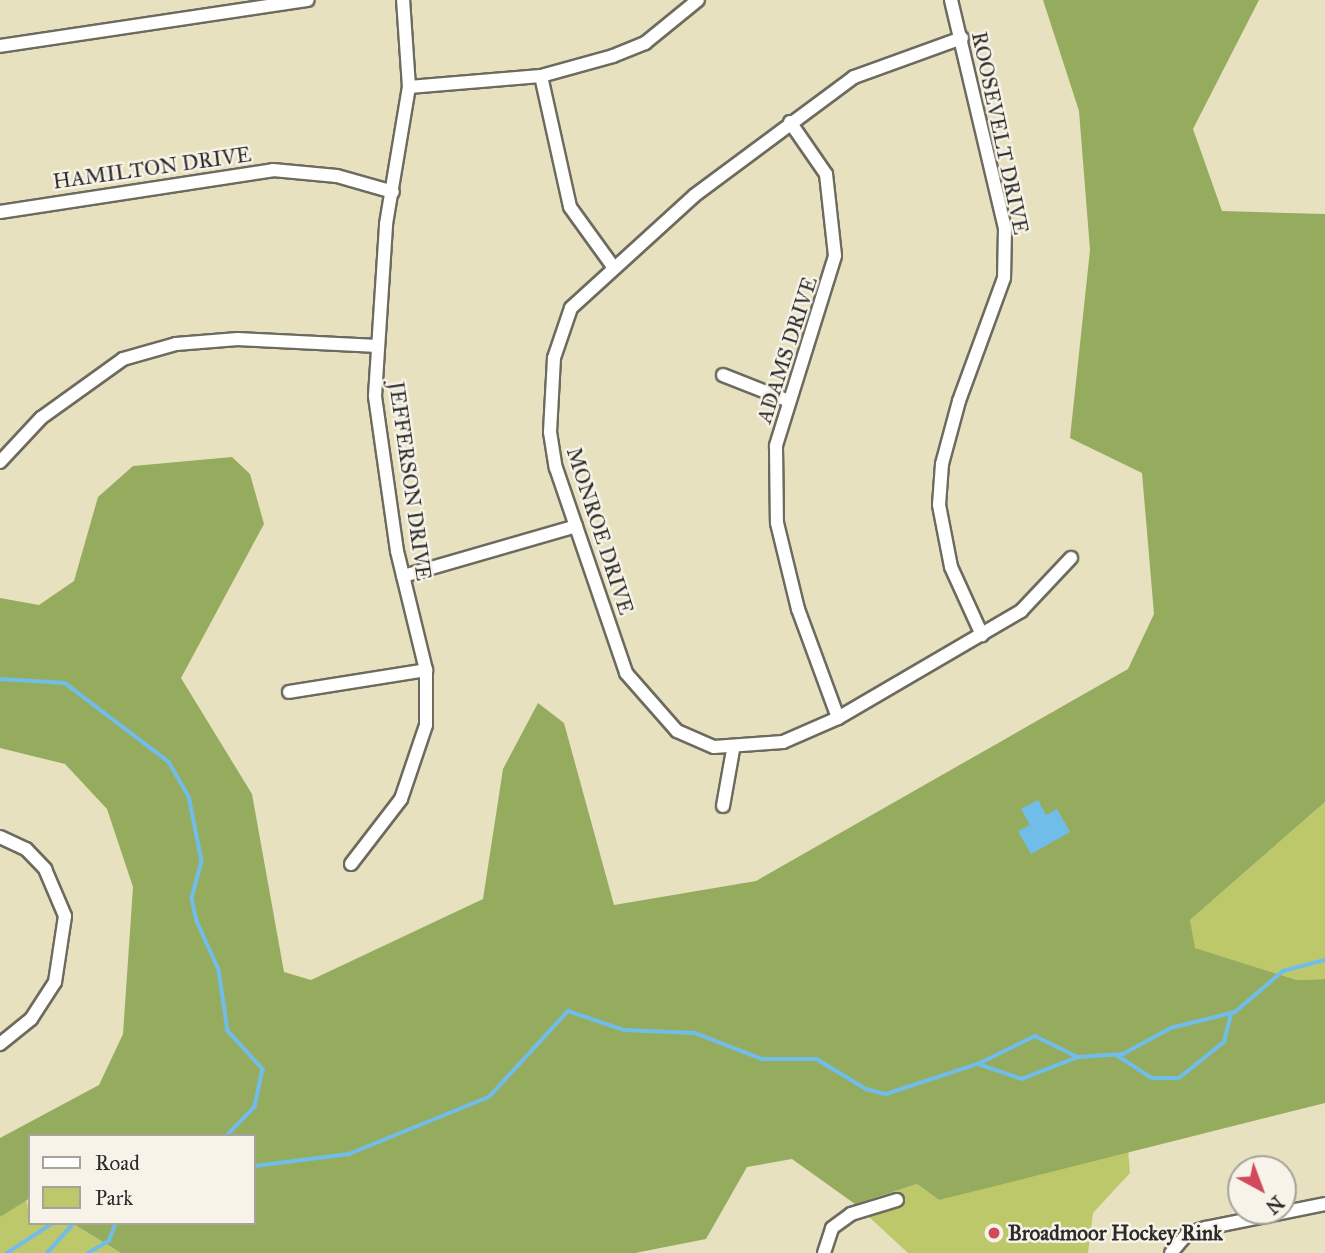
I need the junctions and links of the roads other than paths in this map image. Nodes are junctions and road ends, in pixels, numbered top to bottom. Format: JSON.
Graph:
{"nodes":[{"id":1,"x":308,"y":0,"type":"edge"},
{"id":2,"x":403,"y":0,"type":"edge"},
{"id":3,"x":698,"y":0,"type":"edge"},
{"id":4,"x":951,"y":0,"type":"edge"},
{"id":5,"x":962,"y":38,"type":"junction"},
{"id":6,"x":0,"y":46,"type":"edge"},
{"id":7,"x":541,"y":76,"type":"junction"},
{"id":8,"x":409,"y":87,"type":"junction"},
{"id":9,"x":790,"y":122,"type":"junction"},
{"id":10,"x":393,"y":192,"type":"junction"},
{"id":11,"x":0,"y":212,"type":"edge"},
{"id":12,"x":614,"y":268,"type":"junction"},
{"id":13,"x":377,"y":346,"type":"junction"},
{"id":14,"x":723,"y":375,"type":"dead end"},
{"id":15,"x":789,"y":401,"type":"junction"},
{"id":16,"x":0,"y":461,"type":"edge"},
{"id":17,"x":576,"y":526,"type":"junction"},
{"id":18,"x":1071,"y":558,"type":"dead end"},
{"id":19,"x":403,"y":576,"type":"junction"},
{"id":20,"x":982,"y":635,"type":"junction"},
{"id":21,"x":426,"y":670,"type":"junction"},
{"id":22,"x":289,"y":692,"type":"dead end"},
{"id":23,"x":838,"y":718,"type":"junction"},
{"id":24,"x":733,"y":750,"type":"junction"},
{"id":25,"x":723,"y":806,"type":"dead end"},
{"id":26,"x":0,"y":837,"type":"edge"},
{"id":27,"x":351,"y":864,"type":"dead end"},
{"id":28,"x":0,"y":1044,"type":"edge"},
{"id":29,"x":897,"y":1200,"type":"dead end"},
{"id":30,"x":1325,"y":1204,"type":"edge"},
{"id":31,"x":824,"y":1253,"type":"edge"},
{"id":32,"x":1171,"y":1253,"type":"edge"}],
"edges":[{"from":1,"to":6,"type":"street"},
{"from":2,"to":8,"type":"street","name":"JEFFERSON DRIVE"},
{"from":3,"to":7,"type":"street"},
{"from":4,"to":5,"type":"street","name":"ROOSEVELT DRIVE"},
{"from":5,"to":9,"type":"street","name":"MONROE DRIVE"},
{"from":5,"to":20,"type":"street","name":"ROOSEVELT DRIVE"},
{"from":7,"to":8,"type":"street"},
{"from":7,"to":12,"type":"street"},
{"from":8,"to":10,"type":"street","name":"JEFFERSON DRIVE"},
{"from":9,"to":12,"type":"street","name":"MONROE DRIVE"},
{"from":9,"to":15,"type":"street","name":"ADAMS DRIVE"},
{"from":10,"to":11,"type":"street","name":"HAMILTON DRIVE"},
{"from":10,"to":13,"type":"street","name":"JEFFERSON DRIVE"},
{"from":12,"to":17,"type":"street","name":"MONROE DRIVE"},
{"from":13,"to":16,"type":"street"},
{"from":13,"to":19,"type":"street","name":"JEFFERSON DRIVE"},
{"from":14,"to":15,"type":"street"},
{"from":15,"to":23,"type":"street","name":"ADAMS DRIVE"},
{"from":17,"to":19,"type":"street"},
{"from":17,"to":24,"type":"street","name":"MONROE DRIVE"},
{"from":18,"to":20,"type":"street","name":"MONROE DRIVE"},
{"from":19,"to":21,"type":"street","name":"JEFFERSON DRIVE"},
{"from":20,"to":23,"type":"street","name":"MONROE DRIVE"},
{"from":21,"to":22,"type":"street"},
{"from":21,"to":27,"type":"street","name":"JEFFERSON DRIVE"},
{"from":23,"to":24,"type":"street","name":"MONROE DRIVE"},
{"from":24,"to":25,"type":"street"},
{"from":26,"to":28,"type":"street"},
{"from":29,"to":31,"type":"street"},
{"from":30,"to":32,"type":"street"}]}
